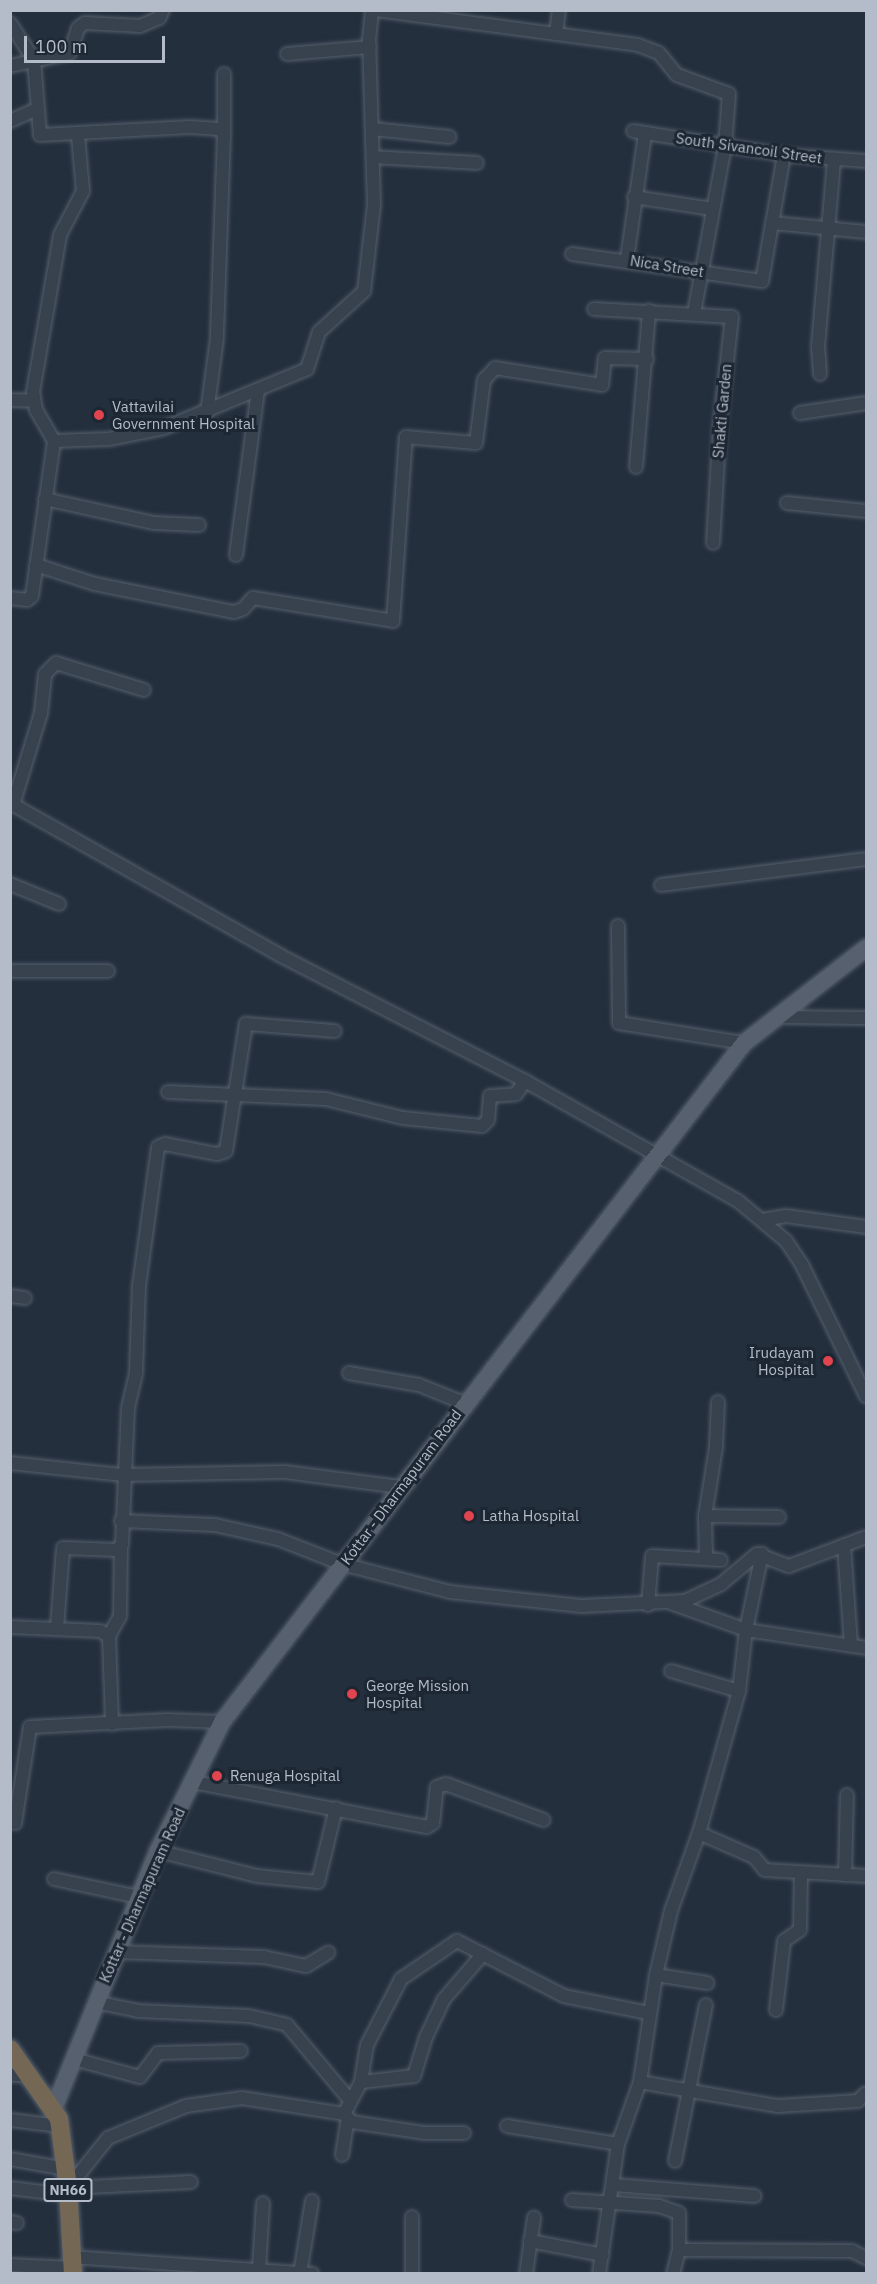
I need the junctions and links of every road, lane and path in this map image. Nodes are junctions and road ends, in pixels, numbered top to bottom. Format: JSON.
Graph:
{"nodes":[{"id":1,"x":164,"y":10,"type":"edge"},
{"id":2,"x":374,"y":10,"type":"edge"},
{"id":3,"x":559,"y":10,"type":"edge"},
{"id":4,"x":10,"y":23,"type":"edge"},
{"id":5,"x":556,"y":34,"type":"junction"},
{"id":6,"x":370,"y":47,"type":"junction"},
{"id":7,"x":287,"y":54,"type":"dead end"},
{"id":8,"x":34,"y":60,"type":"junction"},
{"id":9,"x":10,"y":66,"type":"edge"},
{"id":10,"x":224,"y":74,"type":"dead end"},
{"id":11,"x":37,"y":109,"type":"junction"},
{"id":12,"x":10,"y":121,"type":"edge"},
{"id":13,"x":373,"y":129,"type":"junction"},
{"id":14,"x":224,"y":134,"type":"junction"},
{"id":15,"x":78,"y":136,"type":"junction"},
{"id":16,"x":450,"y":137,"type":"dead end"},
{"id":17,"x":724,"y":146,"type":"junction"},
{"id":18,"x":784,"y":154,"type":"junction"},
{"id":19,"x":373,"y":157,"type":"junction"},
{"id":20,"x":834,"y":159,"type":"junction"},
{"id":21,"x":867,"y":161,"type":"edge"},
{"id":22,"x":477,"y":163,"type":"dead end"},
{"id":23,"x":634,"y":197,"type":"junction"},
{"id":24,"x":712,"y":209,"type":"junction"},
{"id":25,"x":773,"y":223,"type":"junction"},
{"id":26,"x":829,"y":230,"type":"junction"},
{"id":27,"x":867,"y":232,"type":"edge"},
{"id":28,"x":572,"y":254,"type":"dead end"},
{"id":29,"x":627,"y":259,"type":"junction"},
{"id":30,"x":700,"y":272,"type":"junction"},
{"id":31,"x":594,"y":309,"type":"dead end"},
{"id":32,"x":649,"y":311,"type":"junction"},
{"id":33,"x":694,"y":313,"type":"junction"},
{"id":34,"x":647,"y":359,"type":"junction"},
{"id":35,"x":820,"y":374,"type":"dead end"},
{"id":36,"x":258,"y":390,"type":"junction"},
{"id":37,"x":10,"y":400,"type":"edge"},
{"id":38,"x":33,"y":401,"type":"junction"},
{"id":39,"x":867,"y":404,"type":"edge"},
{"id":40,"x":207,"y":413,"type":"junction"},
{"id":41,"x":800,"y":413,"type":"dead end"},
{"id":42,"x":54,"y":441,"type":"junction"},
{"id":43,"x":636,"y":467,"type":"dead end"},
{"id":44,"x":45,"y":499,"type":"junction"},
{"id":45,"x":787,"y":503,"type":"dead end"},
{"id":46,"x":867,"y":511,"type":"edge"},
{"id":47,"x":199,"y":525,"type":"dead end"},
{"id":48,"x":713,"y":543,"type":"dead end"},
{"id":49,"x":236,"y":555,"type":"dead end"},
{"id":50,"x":36,"y":565,"type":"junction"},
{"id":51,"x":10,"y":598,"type":"edge"},
{"id":52,"x":144,"y":690,"type":"dead end"},
{"id":53,"x":12,"y":804,"type":"edge"},
{"id":54,"x":867,"y":860,"type":"edge"},
{"id":55,"x":10,"y":884,"type":"edge"},
{"id":56,"x":661,"y":885,"type":"dead end"},
{"id":57,"x":59,"y":904,"type":"dead end"},
{"id":58,"x":618,"y":926,"type":"dead end"},
{"id":59,"x":867,"y":948,"type":"edge"},
{"id":60,"x":10,"y":970,"type":"edge"},
{"id":61,"x":108,"y":971,"type":"dead end"},
{"id":62,"x":772,"y":1017,"type":"junction"},
{"id":63,"x":867,"y":1018,"type":"edge"},
{"id":64,"x":335,"y":1031,"type":"dead end"},
{"id":65,"x":744,"y":1043,"type":"junction"},
{"id":66,"x":525,"y":1081,"type":"junction"},
{"id":67,"x":168,"y":1092,"type":"dead end"},
{"id":68,"x":235,"y":1092,"type":"junction"},
{"id":69,"x":660,"y":1156,"type":"junction"},
{"id":70,"x":763,"y":1220,"type":"junction"},
{"id":71,"x":867,"y":1227,"type":"edge"},
{"id":72,"x":10,"y":1296,"type":"edge"},
{"id":73,"x":26,"y":1298,"type":"dead end"},
{"id":74,"x":349,"y":1373,"type":"dead end"},
{"id":75,"x":867,"y":1396,"type":"edge"},
{"id":76,"x":718,"y":1402,"type":"dead end"},
{"id":77,"x":464,"y":1403,"type":"junction"},
{"id":78,"x":10,"y":1463,"type":"edge"},
{"id":79,"x":123,"y":1475,"type":"junction"},
{"id":80,"x":400,"y":1487,"type":"junction"},
{"id":81,"x":705,"y":1516,"type":"junction"},
{"id":82,"x":779,"y":1517,"type":"dead end"},
{"id":83,"x":121,"y":1521,"type":"junction"},
{"id":84,"x":867,"y":1537,"type":"edge"},
{"id":85,"x":844,"y":1545,"type":"junction"},
{"id":86,"x":121,"y":1548,"type":"junction"},
{"id":87,"x":762,"y":1554,"type":"junction"},
{"id":88,"x":706,"y":1558,"type":"junction"},
{"id":89,"x":722,"y":1560,"type":"dead end"},
{"id":90,"x":342,"y":1564,"type":"junction"},
{"id":91,"x":670,"y":1603,"type":"junction"},
{"id":92,"x":648,"y":1605,"type":"junction"},
{"id":93,"x":10,"y":1627,"type":"edge"},
{"id":94,"x":57,"y":1628,"type":"junction"},
{"id":95,"x":746,"y":1630,"type":"junction"},
{"id":96,"x":109,"y":1636,"type":"junction"},
{"id":97,"x":851,"y":1646,"type":"junction"},
{"id":98,"x":867,"y":1648,"type":"edge"},
{"id":99,"x":671,"y":1671,"type":"dead end"},
{"id":100,"x":739,"y":1691,"type":"junction"},
{"id":101,"x":222,"y":1722,"type":"junction"},
{"id":102,"x":112,"y":1724,"type":"junction"},
{"id":103,"x":193,"y":1782,"type":"junction"},
{"id":104,"x":847,"y":1795,"type":"dead end"},
{"id":105,"x":336,"y":1808,"type":"junction"},
{"id":106,"x":10,"y":1820,"type":"edge"},
{"id":107,"x":544,"y":1820,"type":"dead end"},
{"id":108,"x":699,"y":1833,"type":"junction"},
{"id":109,"x":158,"y":1851,"type":"junction"},
{"id":110,"x":801,"y":1873,"type":"junction"},
{"id":111,"x":845,"y":1875,"type":"junction"},
{"id":112,"x":867,"y":1876,"type":"edge"},
{"id":113,"x":54,"y":1879,"type":"dead end"},
{"id":114,"x":140,"y":1898,"type":"junction"},
{"id":115,"x":116,"y":1952,"type":"junction"},
{"id":116,"x":328,"y":1953,"type":"dead end"},
{"id":117,"x":483,"y":1954,"type":"junction"},
{"id":118,"x":656,"y":1975,"type":"junction"},
{"id":119,"x":707,"y":1983,"type":"dead end"},
{"id":120,"x":94,"y":2002,"type":"junction"},
{"id":121,"x":706,"y":2005,"type":"dead end"},
{"id":122,"x":776,"y":2010,"type":"dead end"},
{"id":123,"x":648,"y":2013,"type":"junction"},
{"id":124,"x":10,"y":2049,"type":"edge"},
{"id":125,"x":241,"y":2051,"type":"dead end"},
{"id":126,"x":74,"y":2059,"type":"junction"},
{"id":127,"x":10,"y":2075,"type":"edge"},
{"id":128,"x":30,"y":2075,"type":"junction"},
{"id":129,"x":361,"y":2082,"type":"junction"},
{"id":130,"x":640,"y":2082,"type":"junction"},
{"id":131,"x":690,"y":2090,"type":"junction"},
{"id":132,"x":867,"y":2093,"type":"edge"},
{"id":133,"x":350,"y":2100,"type":"junction"},
{"id":134,"x":54,"y":2108,"type":"junction"},
{"id":135,"x":346,"y":2116,"type":"junction"},
{"id":136,"x":10,"y":2120,"type":"edge"},
{"id":137,"x":60,"y":2126,"type":"junction"},
{"id":138,"x":507,"y":2126,"type":"dead end"},
{"id":139,"x":464,"y":2133,"type":"dead end"},
{"id":140,"x":618,"y":2144,"type":"junction"},
{"id":141,"x":342,"y":2155,"type":"dead end"},
{"id":142,"x":10,"y":2160,"type":"edge"},
{"id":143,"x":675,"y":2161,"type":"dead end"},
{"id":144,"x":66,"y":2169,"type":"junction"},
{"id":145,"x":191,"y":2182,"type":"dead end"},
{"id":146,"x":614,"y":2185,"type":"junction"},
{"id":147,"x":10,"y":2188,"type":"edge"},
{"id":148,"x":68,"y":2192,"type":"junction"},
{"id":149,"x":755,"y":2196,"type":"dead end"},
{"id":150,"x":572,"y":2200,"type":"dead end"},
{"id":151,"x":312,"y":2201,"type":"dead end"},
{"id":152,"x":263,"y":2203,"type":"dead end"},
{"id":153,"x":612,"y":2204,"type":"junction"},
{"id":154,"x":412,"y":2217,"type":"dead end"},
{"id":155,"x":534,"y":2218,"type":"dead end"},
{"id":156,"x":530,"y":2241,"type":"junction"},
{"id":157,"x":678,"y":2250,"type":"junction"},
{"id":158,"x":603,"y":2255,"type":"junction"},
{"id":159,"x":867,"y":2258,"type":"edge"},
{"id":160,"x":10,"y":2265,"type":"edge"},
{"id":161,"x":72,"y":2266,"type":"edge"},
{"id":162,"x":259,"y":2269,"type":"junction"},
{"id":163,"x":304,"y":2273,"type":"edge"},
{"id":164,"x":412,"y":2274,"type":"edge"},
{"id":165,"x":526,"y":2274,"type":"edge"},
{"id":166,"x":599,"y":2274,"type":"edge"},
{"id":167,"x":673,"y":2274,"type":"edge"}],
"edges":[{"from":1,"to":8,"type":"street"},
{"from":2,"to":5,"type":"street"},
{"from":2,"to":6,"type":"street"},
{"from":3,"to":5,"type":"street"},
{"from":4,"to":8,"type":"street"},
{"from":5,"to":17,"type":"street"},
{"from":6,"to":7,"type":"street"},
{"from":6,"to":13,"type":"street"},
{"from":8,"to":9,"type":"street"},
{"from":8,"to":11,"type":"street"},
{"from":10,"to":14,"type":"street"},
{"from":11,"to":12,"type":"street"},
{"from":11,"to":15,"type":"street"},
{"from":13,"to":16,"type":"street"},
{"from":13,"to":19,"type":"street"},
{"from":14,"to":15,"type":"street"},
{"from":14,"to":40,"type":"street"},
{"from":15,"to":38,"type":"street"},
{"from":17,"to":18,"type":"street","name":"South Sivancoil Street"},
{"from":17,"to":23,"type":"street","name":"South Sivancoil Street"},
{"from":17,"to":24,"type":"street"},
{"from":18,"to":20,"type":"street","name":"South Sivancoil Street"},
{"from":18,"to":25,"type":"street"},
{"from":19,"to":22,"type":"street"},
{"from":19,"to":36,"type":"street"},
{"from":20,"to":21,"type":"street","name":"South Sivancoil Street"},
{"from":20,"to":26,"type":"street"},
{"from":23,"to":24,"type":"street"},
{"from":23,"to":29,"type":"street"},
{"from":24,"to":30,"type":"street"},
{"from":25,"to":26,"type":"street"},
{"from":25,"to":30,"type":"street","name":"Nica Street"},
{"from":26,"to":27,"type":"street"},
{"from":26,"to":35,"type":"street"},
{"from":28,"to":29,"type":"street","name":"Nica Street"},
{"from":29,"to":30,"type":"street","name":"Nica Street"},
{"from":30,"to":33,"type":"street"},
{"from":31,"to":32,"type":"street"},
{"from":32,"to":33,"type":"street"},
{"from":32,"to":34,"type":"street"},
{"from":33,"to":48,"type":"street","name":"Shakti Garden"},
{"from":34,"to":43,"type":"street"},
{"from":34,"to":50,"type":"street"},
{"from":36,"to":40,"type":"street"},
{"from":36,"to":49,"type":"street"},
{"from":37,"to":38,"type":"street"},
{"from":38,"to":42,"type":"street"},
{"from":39,"to":41,"type":"street"},
{"from":40,"to":42,"type":"street"},
{"from":42,"to":44,"type":"street"},
{"from":44,"to":47,"type":"street"},
{"from":44,"to":50,"type":"street"},
{"from":45,"to":46,"type":"street"},
{"from":50,"to":51,"type":"street"},
{"from":52,"to":53,"type":"street"},
{"from":53,"to":66,"type":"street"},
{"from":54,"to":56,"type":"street"},
{"from":55,"to":57,"type":"street"},
{"from":58,"to":65,"type":"street"},
{"from":59,"to":62,"type":"main road","name":"Kottar - Dharmapuram Road"},
{"from":60,"to":61,"type":"street"},
{"from":62,"to":63,"type":"street"},
{"from":62,"to":65,"type":"main road","name":"Kottar - Dharmapuram Road"},
{"from":64,"to":68,"type":"street"},
{"from":65,"to":69,"type":"main road","name":"Kottar - Dharmapuram Road"},
{"from":66,"to":68,"type":"street"},
{"from":66,"to":69,"type":"street"},
{"from":67,"to":68,"type":"street"},
{"from":68,"to":79,"type":"street"},
{"from":69,"to":70,"type":"street"},
{"from":69,"to":77,"type":"main road","name":"Kottar - Dharmapuram Road"},
{"from":70,"to":71,"type":"street"},
{"from":70,"to":75,"type":"street"},
{"from":72,"to":73,"type":"street"},
{"from":74,"to":77,"type":"street"},
{"from":76,"to":81,"type":"street"},
{"from":77,"to":80,"type":"main road","name":"Kottar - Dharmapuram Road"},
{"from":78,"to":79,"type":"street"},
{"from":79,"to":80,"type":"street"},
{"from":79,"to":83,"type":"street"},
{"from":80,"to":90,"type":"main road","name":"Kottar - Dharmapuram Road"},
{"from":81,"to":82,"type":"street"},
{"from":81,"to":88,"type":"street"},
{"from":83,"to":86,"type":"street"},
{"from":83,"to":90,"type":"street"},
{"from":84,"to":85,"type":"street"},
{"from":85,"to":87,"type":"street"},
{"from":85,"to":97,"type":"street"},
{"from":86,"to":94,"type":"street"},
{"from":86,"to":96,"type":"street"},
{"from":87,"to":91,"type":"street"},
{"from":87,"to":95,"type":"street"},
{"from":88,"to":89,"type":"street"},
{"from":88,"to":92,"type":"street"},
{"from":90,"to":92,"type":"street"},
{"from":90,"to":101,"type":"main road","name":"Kottar - Dharmapuram Road"},
{"from":91,"to":92,"type":"street"},
{"from":91,"to":95,"type":"street"},
{"from":93,"to":94,"type":"street"},
{"from":94,"to":96,"type":"street"},
{"from":95,"to":97,"type":"street"},
{"from":95,"to":100,"type":"street"},
{"from":96,"to":102,"type":"street"},
{"from":97,"to":98,"type":"street"},
{"from":99,"to":100,"type":"street"},
{"from":100,"to":108,"type":"street"},
{"from":101,"to":102,"type":"street"},
{"from":101,"to":103,"type":"main road","name":"Kottar - Dharmapuram Road"},
{"from":102,"to":106,"type":"street"},
{"from":103,"to":105,"type":"street"},
{"from":103,"to":109,"type":"main road","name":"Kottar - Dharmapuram Road"},
{"from":104,"to":111,"type":"street"},
{"from":105,"to":107,"type":"street"},
{"from":105,"to":109,"type":"street"},
{"from":108,"to":110,"type":"street"},
{"from":108,"to":118,"type":"street"},
{"from":109,"to":114,"type":"main road","name":"Kottar - Dharmapuram Road"},
{"from":110,"to":111,"type":"street"},
{"from":110,"to":122,"type":"street"},
{"from":111,"to":112,"type":"street"},
{"from":113,"to":114,"type":"street"},
{"from":114,"to":115,"type":"main road","name":"Kottar - Dharmapuram Road"},
{"from":115,"to":116,"type":"street"},
{"from":115,"to":120,"type":"main road","name":"Kottar - Dharmapuram Road"},
{"from":117,"to":123,"type":"street"},
{"from":117,"to":129,"type":"street"},
{"from":117,"to":129,"type":"street"},
{"from":118,"to":119,"type":"street"},
{"from":118,"to":123,"type":"street"},
{"from":120,"to":126,"type":"main road","name":"Kottar - Dharmapuram Road"},
{"from":120,"to":133,"type":"street"},
{"from":121,"to":131,"type":"street"},
{"from":123,"to":130,"type":"street"},
{"from":124,"to":128,"type":"highway","number":"NH66"},
{"from":125,"to":126,"type":"street"},
{"from":126,"to":134,"type":"main road","name":"Kottar - Dharmapuram Road"},
{"from":127,"to":128,"type":"street"},
{"from":128,"to":134,"type":"highway","number":"NH66"},
{"from":129,"to":133,"type":"street"},
{"from":130,"to":131,"type":"street"},
{"from":130,"to":140,"type":"street"},
{"from":131,"to":132,"type":"street"},
{"from":131,"to":143,"type":"street"},
{"from":133,"to":135,"type":"street"},
{"from":134,"to":137,"type":"highway","number":"NH66"},
{"from":135,"to":139,"type":"street"},
{"from":135,"to":141,"type":"street"},
{"from":135,"to":148,"type":"street"},
{"from":136,"to":137,"type":"street"},
{"from":137,"to":144,"type":"highway","number":"NH66"},
{"from":138,"to":140,"type":"street"},
{"from":140,"to":146,"type":"street"},
{"from":142,"to":144,"type":"street"},
{"from":144,"to":148,"type":"highway","number":"NH66"},
{"from":145,"to":148,"type":"street"},
{"from":146,"to":149,"type":"street"},
{"from":146,"to":153,"type":"street"},
{"from":147,"to":148,"type":"street"},
{"from":148,"to":161,"type":"highway","number":"NH66"},
{"from":150,"to":153,"type":"street"},
{"from":151,"to":163,"type":"street"},
{"from":152,"to":162,"type":"street"},
{"from":153,"to":157,"type":"street"},
{"from":153,"to":158,"type":"street"},
{"from":154,"to":164,"type":"street"},
{"from":155,"to":156,"type":"street"},
{"from":156,"to":158,"type":"street"},
{"from":156,"to":165,"type":"street"},
{"from":157,"to":159,"type":"street"},
{"from":157,"to":167,"type":"street"},
{"from":158,"to":166,"type":"street"},
{"from":160,"to":161,"type":"street"},
{"from":161,"to":162,"type":"street"},
{"from":162,"to":163,"type":"street"}]}
